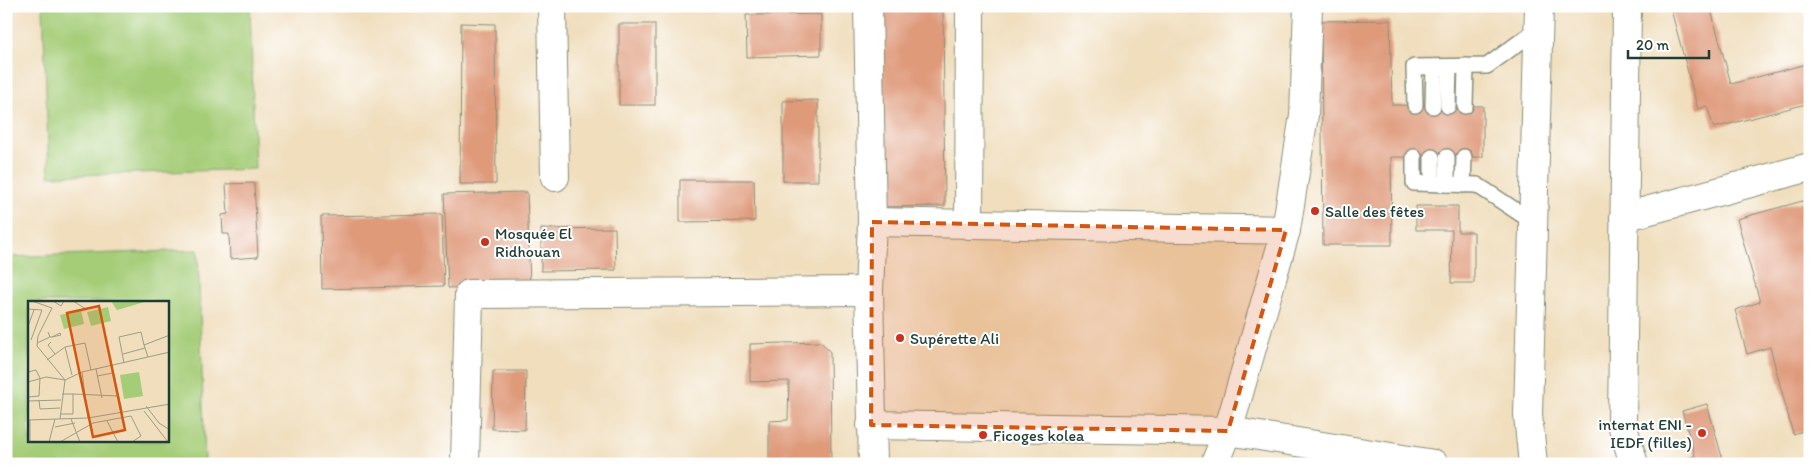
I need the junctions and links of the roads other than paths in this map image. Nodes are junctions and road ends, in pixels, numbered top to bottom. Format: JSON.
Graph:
{"nodes":[{"id":1,"x":552,"y":6,"type":"edge"},
{"id":2,"x":868,"y":6,"type":"edge"},
{"id":3,"x":970,"y":6,"type":"edge"},
{"id":4,"x":1308,"y":6,"type":"edge"},
{"id":5,"x":1627,"y":6,"type":"edge"},
{"id":6,"x":1539,"y":17,"type":"edge"},
{"id":7,"x":1466,"y":66,"type":"junction"},
{"id":8,"x":1441,"y":67,"type":"junction"},
{"id":9,"x":1415,"y":106,"type":"dead end"},
{"id":10,"x":1440,"y":106,"type":"dead end"},
{"id":11,"x":1465,"y":106,"type":"dead end"},
{"id":12,"x":1414,"y":157,"type":"dead end"},
{"id":13,"x":1439,"y":157,"type":"dead end"},
{"id":14,"x":1464,"y":157,"type":"dead end"},
{"id":15,"x":1810,"y":167,"type":"edge"},
{"id":16,"x":554,"y":177,"type":"dead end"},
{"id":17,"x":1439,"y":184,"type":"junction"},
{"id":18,"x":1463,"y":184,"type":"junction"},
{"id":19,"x":1624,"y":217,"type":"junction"},
{"id":20,"x":872,"y":222,"type":"junction"},
{"id":21,"x":1533,"y":222,"type":"junction"},
{"id":22,"x":969,"y":224,"type":"junction"},
{"id":23,"x":1286,"y":230,"type":"junction"},
{"id":24,"x":869,"y":292,"type":"junction"},
{"id":25,"x":871,"y":425,"type":"junction"},
{"id":26,"x":1228,"y":431,"type":"junction"},
{"id":27,"x":465,"y":464,"type":"edge"},
{"id":28,"x":873,"y":464,"type":"edge"},
{"id":29,"x":1215,"y":464,"type":"edge"},
{"id":30,"x":1434,"y":464,"type":"edge"},
{"id":31,"x":1534,"y":464,"type":"edge"},
{"id":32,"x":1634,"y":464,"type":"edge"}],
"edges":[{"from":1,"to":16,"type":"street"},
{"from":2,"to":20,"type":"street"},
{"from":3,"to":22,"type":"street"},
{"from":4,"to":23,"type":"street"},
{"from":5,"to":19,"type":"street"},
{"from":6,"to":7,"type":"lane"},
{"from":6,"to":21,"type":"street"},
{"from":7,"to":8,"type":"lane"},
{"from":7,"to":11,"type":"lane"},
{"from":8,"to":9,"type":"lane"},
{"from":8,"to":10,"type":"lane"},
{"from":12,"to":17,"type":"lane"},
{"from":13,"to":17,"type":"lane"},
{"from":14,"to":18,"type":"lane"},
{"from":15,"to":19,"type":"street"},
{"from":17,"to":18,"type":"lane"},
{"from":18,"to":21,"type":"lane"},
{"from":19,"to":32,"type":"street"},
{"from":20,"to":22,"type":"street"},
{"from":20,"to":24,"type":"street"},
{"from":21,"to":31,"type":"street"},
{"from":22,"to":23,"type":"street"},
{"from":23,"to":26,"type":"street"},
{"from":24,"to":25,"type":"street"},
{"from":24,"to":27,"type":"street"},
{"from":25,"to":26,"type":"street"},
{"from":25,"to":28,"type":"street"},
{"from":26,"to":29,"type":"street"},
{"from":26,"to":30,"type":"street"}]}
